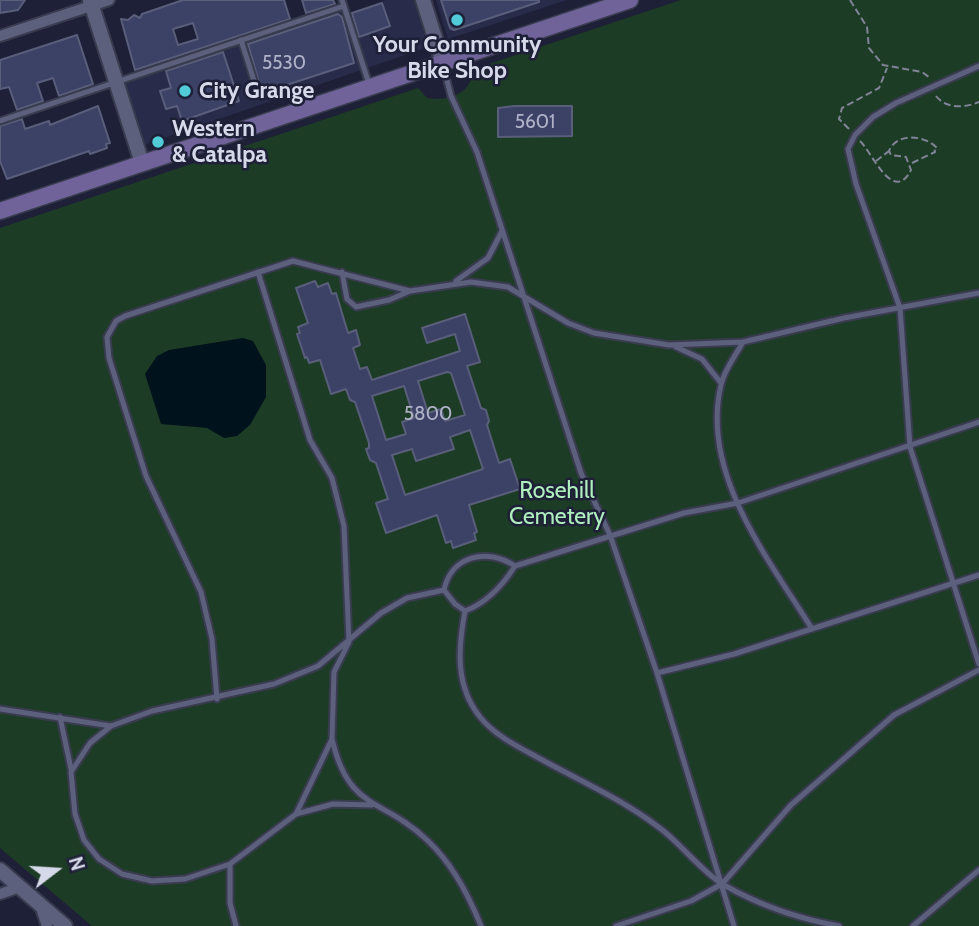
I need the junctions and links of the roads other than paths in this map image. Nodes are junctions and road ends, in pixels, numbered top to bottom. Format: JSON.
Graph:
{"nodes":[{"id":1,"x":109,"y":0,"type":"edge"},
{"id":2,"x":423,"y":0,"type":"edge"},
{"id":3,"x":630,"y":0,"type":"edge"},
{"id":4,"x":91,"y":3,"type":"edge"},
{"id":5,"x":343,"y":3,"type":"edge"},
{"id":6,"x":0,"y":36,"type":"edge"},
{"id":7,"x":241,"y":40,"type":"junction"},
{"id":8,"x":443,"y":63,"type":"junction"},
{"id":9,"x":979,"y":66,"type":"edge"},
{"id":10,"x":116,"y":82,"type":"junction"},
{"id":11,"x":370,"y":87,"type":"junction"},
{"id":12,"x":257,"y":90,"type":"dead end"},
{"id":13,"x":0,"y":121,"type":"edge"},
{"id":14,"x":142,"y":163,"type":"junction"},
{"id":15,"x":0,"y":211,"type":"edge"},
{"id":16,"x":502,"y":229,"type":"junction"},
{"id":17,"x":258,"y":272,"type":"junction"},
{"id":18,"x":342,"y":272,"type":"junction"},
{"id":19,"x":453,"y":283,"type":"junction"},
{"id":20,"x":410,"y":290,"type":"junction"},
{"id":21,"x":522,"y":292,"type":"junction"},
{"id":22,"x":979,"y":293,"type":"edge"},
{"id":23,"x":900,"y":307,"type":"junction"},
{"id":24,"x":743,"y":342,"type":"junction"},
{"id":25,"x":669,"y":345,"type":"junction"},
{"id":26,"x":721,"y":383,"type":"junction"},
{"id":27,"x":979,"y":422,"type":"edge"},
{"id":28,"x":910,"y":447,"type":"junction"},
{"id":29,"x":738,"y":503,"type":"junction"},
{"id":30,"x":610,"y":536,"type":"junction"},
{"id":31,"x":515,"y":566,"type":"junction"},
{"id":32,"x":979,"y":575,"type":"edge"},
{"id":33,"x":952,"y":584,"type":"junction"},
{"id":34,"x":444,"y":590,"type":"junction"},
{"id":35,"x":465,"y":611,"type":"junction"},
{"id":36,"x":812,"y":629,"type":"junction"},
{"id":37,"x":349,"y":642,"type":"junction"},
{"id":38,"x":979,"y":664,"type":"edge"},
{"id":39,"x":979,"y":670,"type":"edge"},
{"id":40,"x":657,"y":673,"type":"junction"},
{"id":41,"x":217,"y":699,"type":"junction"},
{"id":42,"x":0,"y":709,"type":"edge"},
{"id":43,"x":60,"y":717,"type":"junction"},
{"id":44,"x":111,"y":726,"type":"junction"},
{"id":45,"x":332,"y":739,"type":"junction"},
{"id":46,"x":71,"y":772,"type":"junction"},
{"id":47,"x":372,"y":805,"type":"junction"},
{"id":48,"x":296,"y":814,"type":"junction"},
{"id":49,"x":230,"y":864,"type":"junction"},
{"id":50,"x":0,"y":870,"type":"edge"},
{"id":51,"x":979,"y":870,"type":"edge"},
{"id":52,"x":722,"y":884,"type":"junction"},
{"id":53,"x":20,"y":887,"type":"junction"},
{"id":54,"x":0,"y":894,"type":"edge"},
{"id":55,"x":40,"y":905,"type":"junction"},
{"id":56,"x":47,"y":926,"type":"edge"},
{"id":57,"x":65,"y":926,"type":"edge"},
{"id":58,"x":236,"y":926,"type":"edge"},
{"id":59,"x":481,"y":926,"type":"edge"},
{"id":60,"x":616,"y":926,"type":"edge"},
{"id":61,"x":734,"y":926,"type":"edge"},
{"id":62,"x":839,"y":926,"type":"edge"},
{"id":63,"x":913,"y":926,"type":"edge"}],
"edges":[{"from":1,"to":4,"type":"street"},
{"from":2,"to":8,"type":"street"},
{"from":3,"to":8,"type":"main road"},
{"from":4,"to":6,"type":"street"},
{"from":4,"to":10,"type":"street"},
{"from":5,"to":7,"type":"lane"},
{"from":5,"to":11,"type":"lane"},
{"from":7,"to":10,"type":"lane"},
{"from":7,"to":12,"type":"lane"},
{"from":8,"to":11,"type":"main road"},
{"from":8,"to":16,"type":"lane"},
{"from":9,"to":23,"type":"lane"},
{"from":10,"to":13,"type":"lane"},
{"from":10,"to":14,"type":"street"},
{"from":11,"to":14,"type":"main road"},
{"from":14,"to":15,"type":"main road"},
{"from":16,"to":19,"type":"lane"},
{"from":16,"to":21,"type":"lane"},
{"from":17,"to":18,"type":"lane"},
{"from":17,"to":37,"type":"lane"},
{"from":17,"to":41,"type":"lane"},
{"from":18,"to":20,"type":"lane"},
{"from":18,"to":20,"type":"lane"},
{"from":19,"to":20,"type":"lane"},
{"from":19,"to":21,"type":"lane"},
{"from":21,"to":25,"type":"lane"},
{"from":21,"to":30,"type":"lane"},
{"from":22,"to":23,"type":"lane"},
{"from":23,"to":24,"type":"lane"},
{"from":23,"to":28,"type":"lane"},
{"from":24,"to":25,"type":"lane"},
{"from":24,"to":26,"type":"lane"},
{"from":25,"to":26,"type":"lane"},
{"from":26,"to":29,"type":"lane"},
{"from":27,"to":28,"type":"lane"},
{"from":28,"to":29,"type":"lane"},
{"from":28,"to":33,"type":"lane"},
{"from":29,"to":30,"type":"lane"},
{"from":29,"to":36,"type":"lane"},
{"from":30,"to":31,"type":"lane"},
{"from":30,"to":40,"type":"lane"},
{"from":31,"to":34,"type":"lane"},
{"from":31,"to":35,"type":"lane"},
{"from":32,"to":33,"type":"lane"},
{"from":33,"to":36,"type":"lane"},
{"from":33,"to":38,"type":"lane"},
{"from":34,"to":35,"type":"lane"},
{"from":34,"to":37,"type":"lane"},
{"from":35,"to":52,"type":"lane"},
{"from":36,"to":40,"type":"lane"},
{"from":37,"to":41,"type":"lane"},
{"from":37,"to":45,"type":"lane"},
{"from":39,"to":52,"type":"lane"},
{"from":40,"to":52,"type":"lane"},
{"from":41,"to":44,"type":"lane"},
{"from":42,"to":43,"type":"lane"},
{"from":43,"to":44,"type":"lane"},
{"from":43,"to":46,"type":"lane"},
{"from":44,"to":46,"type":"lane"},
{"from":45,"to":47,"type":"lane"},
{"from":45,"to":48,"type":"lane"},
{"from":46,"to":49,"type":"lane"},
{"from":47,"to":48,"type":"lane"},
{"from":47,"to":59,"type":"lane"},
{"from":48,"to":49,"type":"lane"},
{"from":49,"to":58,"type":"lane"},
{"from":50,"to":53,"type":"street"},
{"from":51,"to":63,"type":"lane"},
{"from":52,"to":60,"type":"lane"},
{"from":52,"to":61,"type":"lane"},
{"from":52,"to":62,"type":"lane"},
{"from":53,"to":54,"type":"street"},
{"from":53,"to":55,"type":"street"},
{"from":55,"to":56,"type":"street"},
{"from":55,"to":57,"type":"street"}]}
